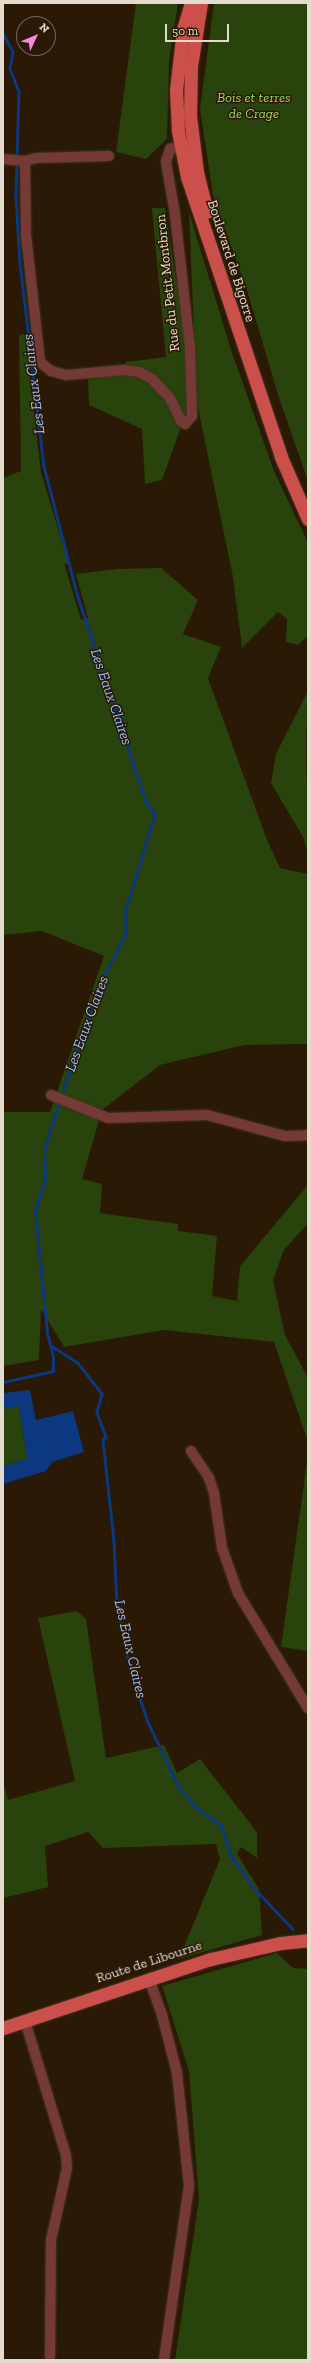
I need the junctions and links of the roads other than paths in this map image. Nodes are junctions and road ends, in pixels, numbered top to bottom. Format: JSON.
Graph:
{"nodes":[{"id":1,"x":191,"y":3,"type":"edge"},
{"id":2,"x":201,"y":3,"type":"edge"},
{"id":3,"x":180,"y":147,"type":"junction"},
{"id":4,"x":109,"y":156,"type":"dead end"},
{"id":5,"x":15,"y":160,"type":"edge"},
{"id":6,"x":308,"y":504,"type":"edge"},
{"id":7,"x":308,"y":519,"type":"edge"},
{"id":8,"x":53,"y":1096,"type":"dead end"},
{"id":9,"x":308,"y":1135,"type":"edge"},
{"id":10,"x":191,"y":1451,"type":"dead end"},
{"id":11,"x":308,"y":1708,"type":"edge"},
{"id":12,"x":308,"y":1940,"type":"edge"},
{"id":13,"x":148,"y":1979,"type":"junction"},
{"id":14,"x":25,"y":2021,"type":"junction"},
{"id":15,"x":3,"y":2028,"type":"edge"},
{"id":16,"x":50,"y":2356,"type":"dead end"},
{"id":17,"x":164,"y":2360,"type":"edge"}],
"edges":[{"from":1,"to":3,"type":"main road","name":"Boulevard de Bigorre"},
{"from":2,"to":6,"type":"main road","name":"Boulevard de Bigorre"},
{"from":3,"to":5,"type":"street","name":"Rue du Petit Montbron"},
{"from":3,"to":7,"type":"main road","name":"Boulevard de Bigorre"},
{"from":4,"to":5,"type":"street"},
{"from":8,"to":9,"type":"street"},
{"from":10,"to":11,"type":"street"},
{"from":12,"to":13,"type":"main road","name":"Route de Libourne"},
{"from":13,"to":14,"type":"main road","name":"Route de Libourne"},
{"from":13,"to":17,"type":"street"},
{"from":14,"to":15,"type":"main road","name":"Route de Libourne"},
{"from":14,"to":16,"type":"street"}]}
